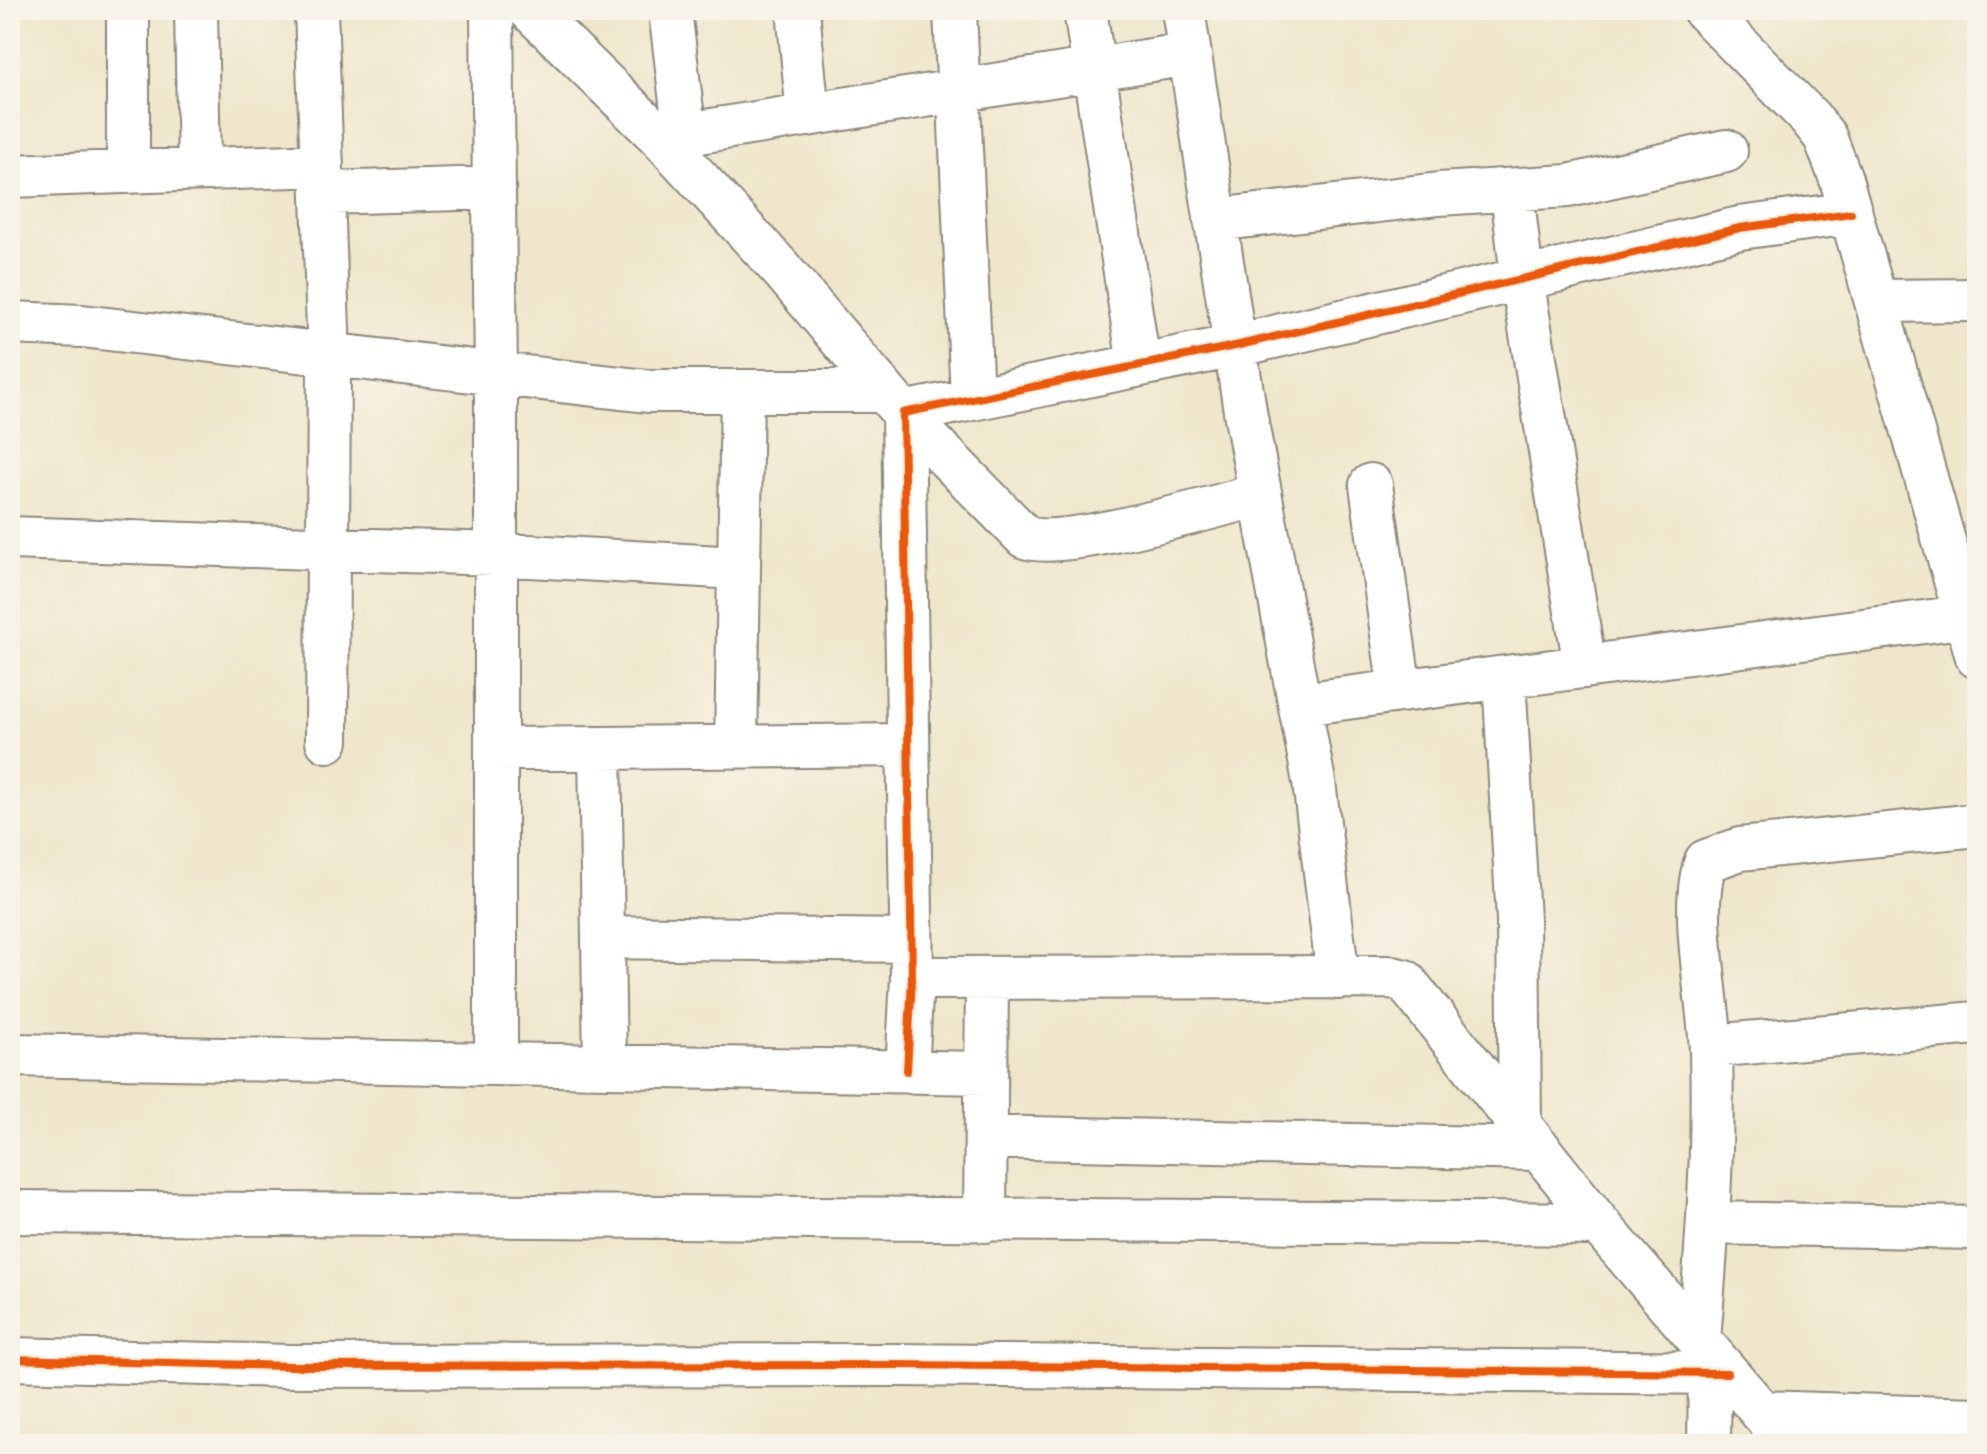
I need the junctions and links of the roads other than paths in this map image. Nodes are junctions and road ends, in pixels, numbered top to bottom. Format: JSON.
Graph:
{"nodes":[{"id":1,"x":128,"y":10,"type":"edge"},
{"id":2,"x":196,"y":10,"type":"edge"},
{"id":3,"x":316,"y":10,"type":"edge"},
{"id":4,"x":492,"y":10,"type":"edge"},
{"id":5,"x":530,"y":10,"type":"edge"},
{"id":6,"x":670,"y":10,"type":"edge"},
{"id":7,"x":798,"y":10,"type":"edge"},
{"id":8,"x":955,"y":10,"type":"edge"},
{"id":9,"x":1085,"y":10,"type":"edge"},
{"id":10,"x":1183,"y":10,"type":"edge"},
{"id":11,"x":1704,"y":10,"type":"edge"},
{"id":12,"x":1189,"y":54,"type":"junction"},
{"id":13,"x":1094,"y":69,"type":"junction"},
{"id":14,"x":959,"y":91,"type":"junction"},
{"id":15,"x":808,"y":115,"type":"junction"},
{"id":16,"x":673,"y":136,"type":"junction"},
{"id":17,"x":1726,"y":151,"type":"dead end"},
{"id":18,"x":199,"y":169,"type":"junction"},
{"id":19,"x":128,"y":172,"type":"junction"},
{"id":20,"x":10,"y":176,"type":"edge"},
{"id":21,"x":322,"y":179,"type":"junction"},
{"id":22,"x":494,"y":188,"type":"junction"},
{"id":23,"x":1512,"y":191,"type":"junction"},
{"id":24,"x":1851,"y":213,"type":"junction"},
{"id":25,"x":1215,"y":220,"type":"junction"},
{"id":26,"x":1522,"y":278,"type":"junction"},
{"id":27,"x":1977,"y":300,"type":"edge"},
{"id":28,"x":1876,"y":301,"type":"junction"},
{"id":29,"x":10,"y":323,"type":"edge"},
{"id":30,"x":1235,"y":346,"type":"junction"},
{"id":31,"x":329,"y":356,"type":"junction"},
{"id":32,"x":1139,"y":365,"type":"junction"},
{"id":33,"x":496,"y":376,"type":"junction"},
{"id":34,"x":742,"y":392,"type":"junction"},
{"id":35,"x":972,"y":399,"type":"junction"},
{"id":36,"x":894,"y":402,"type":"junction"},
{"id":37,"x":1371,"y":485,"type":"dead end"},
{"id":38,"x":1260,"y":495,"type":"junction"},
{"id":39,"x":10,"y":538,"type":"edge"},
{"id":40,"x":329,"y":551,"type":"junction"},
{"id":41,"x":496,"y":554,"type":"junction"},
{"id":42,"x":737,"y":568,"type":"junction"},
{"id":43,"x":1972,"y":616,"type":"edge"},
{"id":44,"x":1977,"y":657,"type":"edge"},
{"id":45,"x":1585,"y":667,"type":"junction"},
{"id":46,"x":1504,"y":678,"type":"junction"},
{"id":47,"x":1400,"y":691,"type":"junction"},
{"id":48,"x":1301,"y":704,"type":"junction"},
{"id":49,"x":327,"y":741,"type":"dead end"},
{"id":50,"x":908,"y":745,"type":"junction"},
{"id":51,"x":736,"y":747,"type":"junction"},
{"id":52,"x":600,"y":748,"type":"junction"},
{"id":53,"x":496,"y":749,"type":"junction"},
{"id":54,"x":1977,"y":825,"type":"edge"},
{"id":55,"x":603,"y":937,"type":"junction"},
{"id":56,"x":912,"y":960,"type":"junction"},
{"id":57,"x":987,"y":978,"type":"junction"},
{"id":58,"x":1338,"y":978,"type":"junction"},
{"id":59,"x":1977,"y":1023,"type":"edge"},
{"id":60,"x":1711,"y":1046,"type":"junction"},
{"id":61,"x":10,"y":1055,"type":"edge"},
{"id":62,"x":496,"y":1064,"type":"junction"},
{"id":63,"x":605,"y":1065,"type":"junction"},
{"id":64,"x":907,"y":1071,"type":"junction"},
{"id":65,"x":986,"y":1073,"type":"junction"},
{"id":66,"x":1530,"y":1136,"type":"junction"},
{"id":67,"x":986,"y":1137,"type":"junction"},
{"id":68,"x":10,"y":1212,"type":"edge"},
{"id":69,"x":985,"y":1221,"type":"junction"},
{"id":70,"x":1709,"y":1223,"type":"junction"},
{"id":71,"x":1599,"y":1224,"type":"junction"},
{"id":72,"x":1977,"y":1228,"type":"edge"},
{"id":73,"x":10,"y":1359,"type":"edge"},
{"id":74,"x":1712,"y":1362,"type":"junction"},
{"id":75,"x":1761,"y":1412,"type":"junction"},
{"id":76,"x":1977,"y":1419,"type":"edge"},
{"id":77,"x":1709,"y":1444,"type":"edge"},
{"id":78,"x":1789,"y":1444,"type":"edge"}],
"edges":[{"from":1,"to":19,"type":"street"},
{"from":2,"to":18,"type":"street"},
{"from":3,"to":21,"type":"street"},
{"from":4,"to":22,"type":"street"},
{"from":5,"to":16,"type":"street"},
{"from":6,"to":16,"type":"street"},
{"from":7,"to":15,"type":"street"},
{"from":8,"to":14,"type":"street"},
{"from":9,"to":13,"type":"street"},
{"from":10,"to":12,"type":"street"},
{"from":11,"to":24,"type":"street"},
{"from":12,"to":13,"type":"street"},
{"from":12,"to":25,"type":"street"},
{"from":13,"to":14,"type":"street"},
{"from":13,"to":32,"type":"street"},
{"from":14,"to":15,"type":"street"},
{"from":14,"to":35,"type":"street"},
{"from":15,"to":16,"type":"street"},
{"from":16,"to":36,"type":"street"},
{"from":17,"to":23,"type":"street"},
{"from":18,"to":19,"type":"street"},
{"from":18,"to":21,"type":"street"},
{"from":19,"to":20,"type":"street"},
{"from":21,"to":22,"type":"street"},
{"from":21,"to":31,"type":"street"},
{"from":22,"to":33,"type":"street"},
{"from":23,"to":25,"type":"street"},
{"from":23,"to":26,"type":"street"},
{"from":24,"to":26,"type":"street"},
{"from":24,"to":28,"type":"street"},
{"from":25,"to":30,"type":"street"},
{"from":26,"to":30,"type":"street"},
{"from":26,"to":45,"type":"street"},
{"from":27,"to":28,"type":"street"},
{"from":28,"to":43,"type":"street"},
{"from":29,"to":31,"type":"street"},
{"from":30,"to":32,"type":"street"},
{"from":30,"to":38,"type":"street"},
{"from":31,"to":33,"type":"street"},
{"from":31,"to":40,"type":"street"},
{"from":32,"to":35,"type":"street"},
{"from":33,"to":34,"type":"street"},
{"from":33,"to":41,"type":"street"},
{"from":34,"to":36,"type":"street"},
{"from":34,"to":42,"type":"street"},
{"from":35,"to":36,"type":"street"},
{"from":36,"to":38,"type":"street"},
{"from":36,"to":50,"type":"street"},
{"from":37,"to":47,"type":"street"},
{"from":38,"to":48,"type":"street"},
{"from":39,"to":40,"type":"street"},
{"from":40,"to":41,"type":"street"},
{"from":40,"to":49,"type":"street"},
{"from":41,"to":42,"type":"street"},
{"from":41,"to":53,"type":"street"},
{"from":42,"to":51,"type":"street"},
{"from":43,"to":44,"type":"street"},
{"from":43,"to":45,"type":"street"},
{"from":45,"to":46,"type":"street"},
{"from":46,"to":47,"type":"street"},
{"from":46,"to":66,"type":"street"},
{"from":47,"to":48,"type":"street"},
{"from":48,"to":58,"type":"street"},
{"from":50,"to":51,"type":"street"},
{"from":50,"to":56,"type":"street"},
{"from":51,"to":52,"type":"street"},
{"from":52,"to":53,"type":"street"},
{"from":52,"to":55,"type":"street"},
{"from":53,"to":62,"type":"street"},
{"from":54,"to":60,"type":"street"},
{"from":55,"to":56,"type":"street"},
{"from":55,"to":63,"type":"street"},
{"from":56,"to":57,"type":"street"},
{"from":56,"to":64,"type":"street"},
{"from":57,"to":58,"type":"street"},
{"from":57,"to":65,"type":"street"},
{"from":58,"to":66,"type":"street"},
{"from":59,"to":60,"type":"street"},
{"from":60,"to":70,"type":"street"},
{"from":61,"to":62,"type":"street"},
{"from":62,"to":63,"type":"street"},
{"from":63,"to":64,"type":"street"},
{"from":64,"to":65,"type":"street"},
{"from":65,"to":67,"type":"street"},
{"from":66,"to":67,"type":"street"},
{"from":66,"to":71,"type":"street"},
{"from":67,"to":69,"type":"street"},
{"from":68,"to":69,"type":"street"},
{"from":69,"to":71,"type":"street"},
{"from":70,"to":72,"type":"street"},
{"from":70,"to":74,"type":"street"},
{"from":71,"to":74,"type":"street"},
{"from":73,"to":74,"type":"street"},
{"from":74,"to":75,"type":"street"},
{"from":74,"to":77,"type":"street"},
{"from":75,"to":76,"type":"street"},
{"from":75,"to":78,"type":"street"}]}
